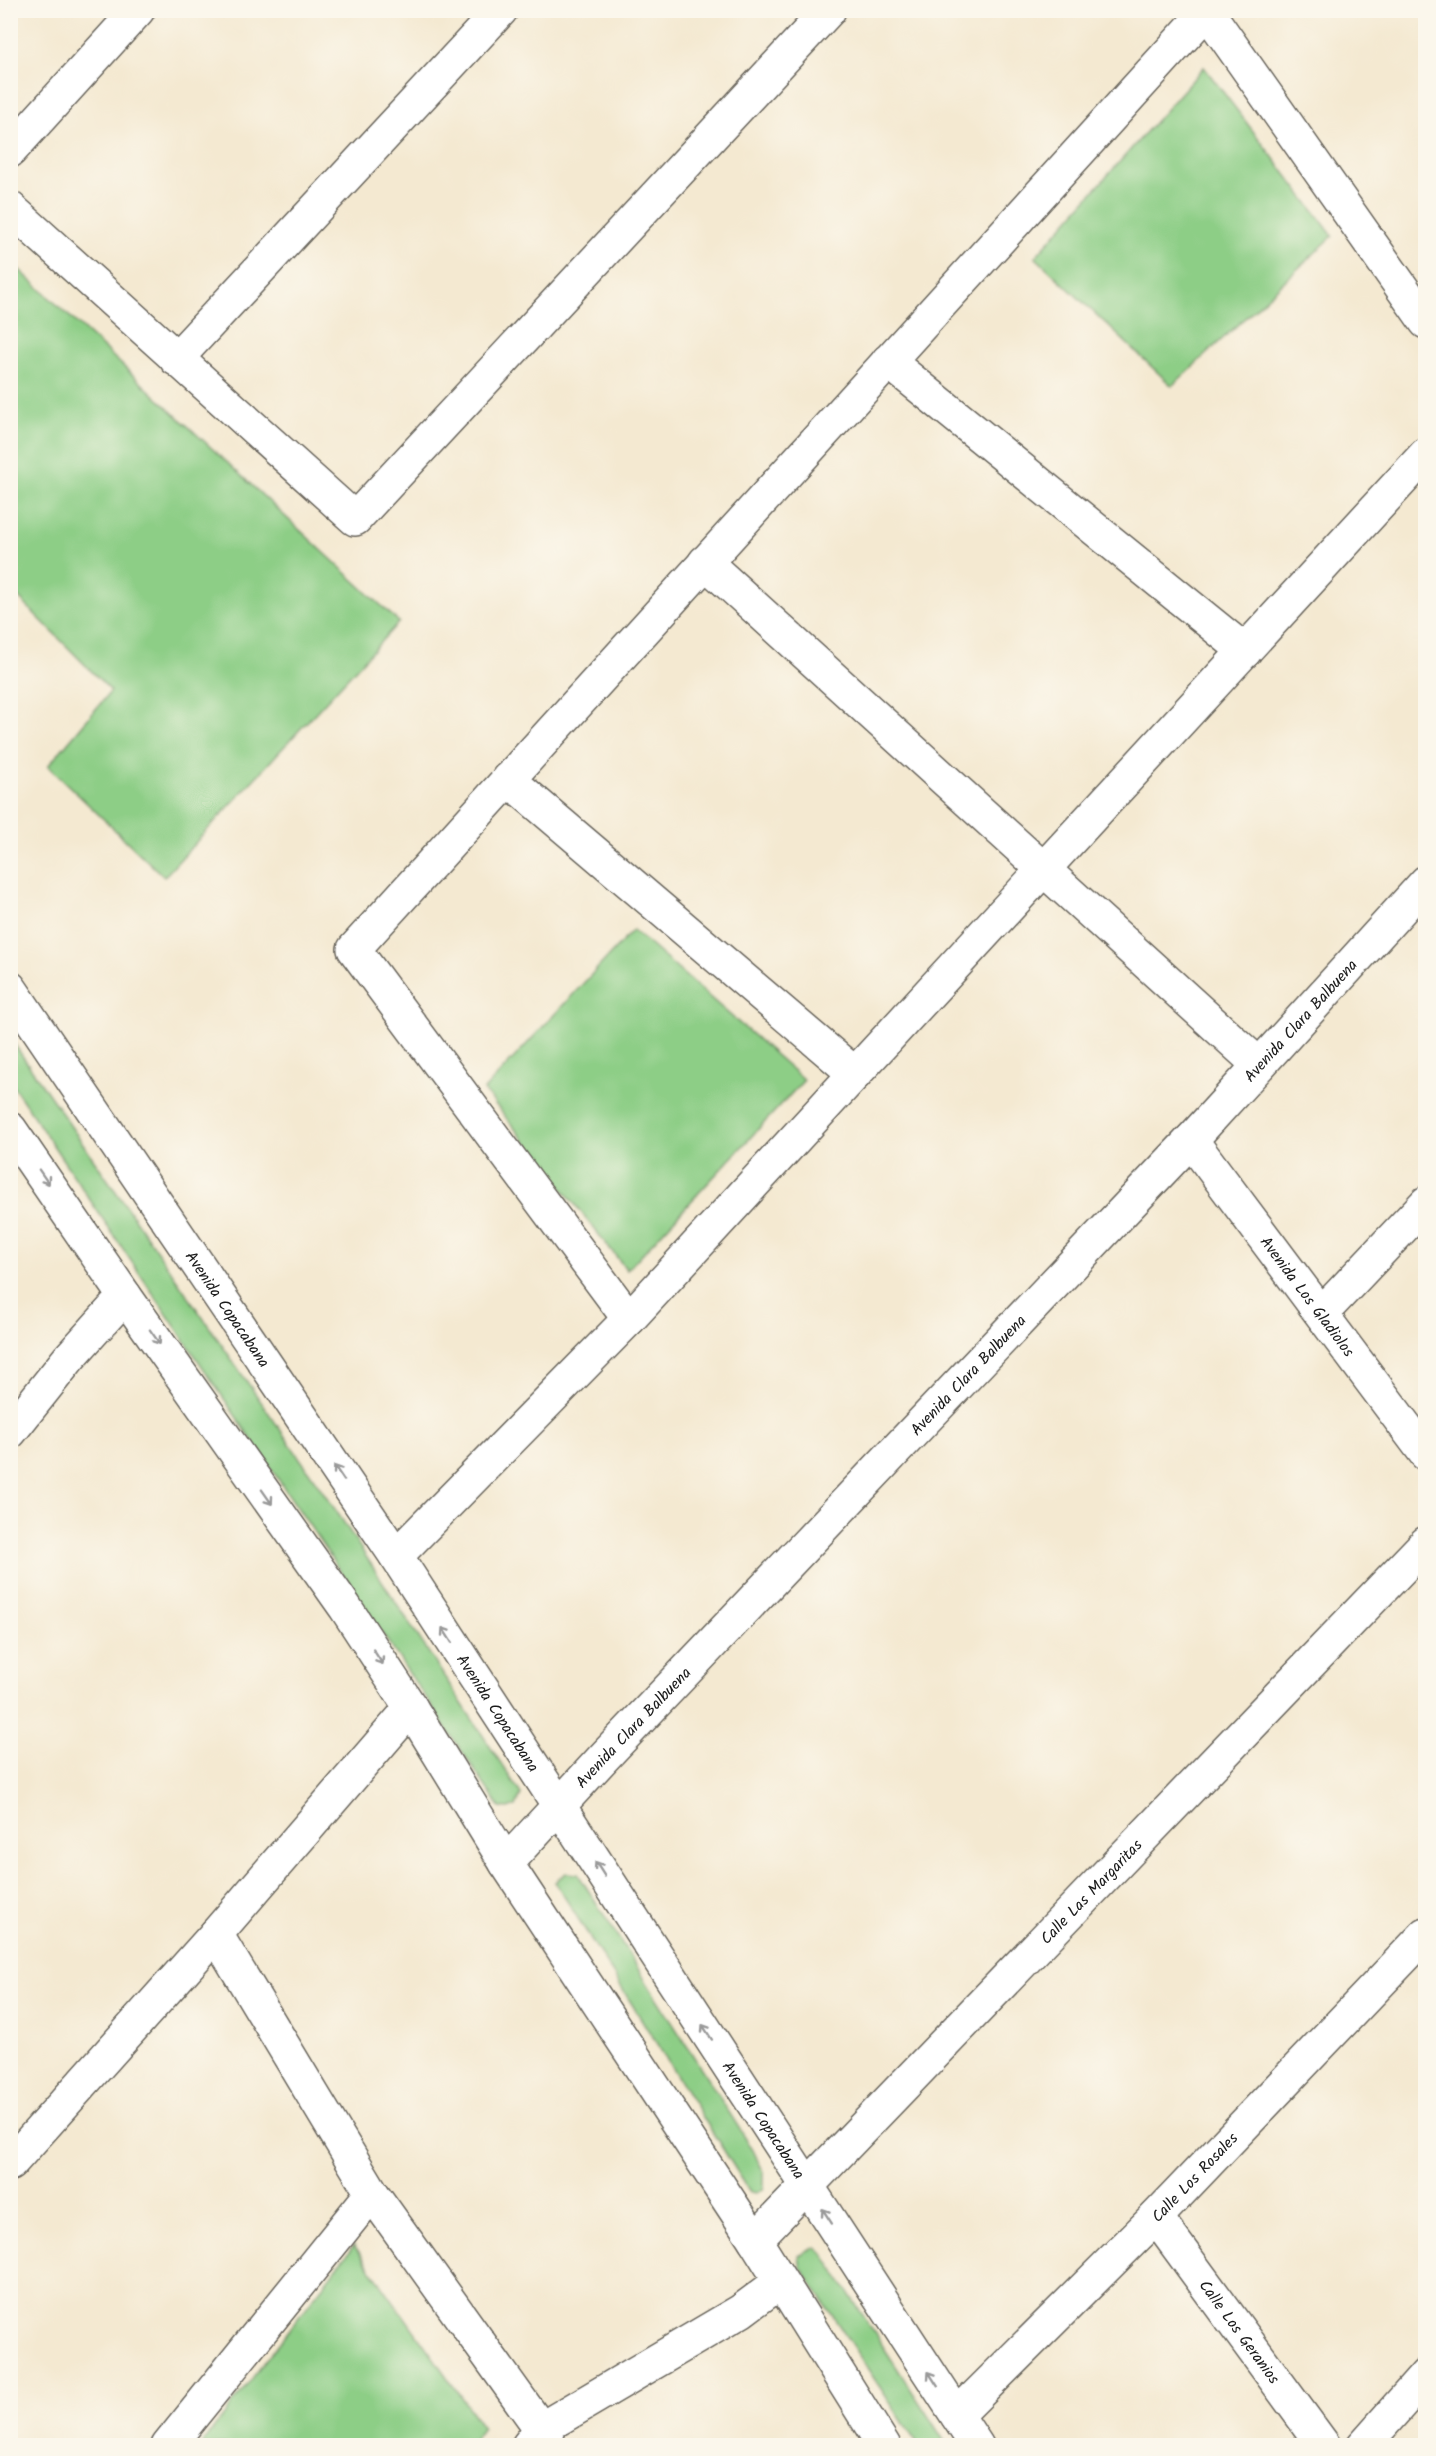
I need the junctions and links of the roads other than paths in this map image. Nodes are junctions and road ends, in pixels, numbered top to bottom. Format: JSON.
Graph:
{"nodes":[{"id":1,"x":138,"y":10,"type":"edge"},
{"id":2,"x":501,"y":10,"type":"edge"},
{"id":3,"x":829,"y":10,"type":"edge"},
{"id":4,"x":1207,"y":11,"type":"edge"},
{"id":5,"x":10,"y":151,"type":"edge"},
{"id":6,"x":10,"y":208,"type":"edge"},
{"id":7,"x":1425,"y":322,"type":"edge"},
{"id":8,"x":176,"y":359,"type":"junction"},
{"id":9,"x":888,"y":361,"type":"junction"},
{"id":10,"x":1425,"y":454,"type":"edge"},
{"id":11,"x":705,"y":562,"type":"junction"},
{"id":12,"x":1245,"y":651,"type":"junction"},
{"id":13,"x":508,"y":779,"type":"junction"},
{"id":14,"x":1044,"y":870,"type":"junction"},
{"id":15,"x":1425,"y":882,"type":"edge"},
{"id":16,"x":10,"y":988,"type":"edge"},
{"id":17,"x":1259,"y":1065,"type":"junction"},
{"id":18,"x":855,"y":1074,"type":"junction"},
{"id":19,"x":10,"y":1129,"type":"edge"},
{"id":20,"x":1191,"y":1140,"type":"junction"},
{"id":21,"x":1425,"y":1203,"type":"edge"},
{"id":22,"x":125,"y":1296,"type":"junction"},
{"id":23,"x":1322,"y":1313,"type":"junction"},
{"id":24,"x":629,"y":1319,"type":"junction"},
{"id":25,"x":10,"y":1432,"type":"edge"},
{"id":26,"x":1425,"y":1454,"type":"edge"},
{"id":27,"x":1425,"y":1543,"type":"edge"},
{"id":28,"x":396,"y":1556,"type":"junction"},
{"id":29,"x":411,"y":1708,"type":"junction"},
{"id":30,"x":559,"y":1806,"type":"junction"},
{"id":31,"x":506,"y":1863,"type":"junction"},
{"id":32,"x":216,"y":1934,"type":"junction"},
{"id":33,"x":1425,"y":1934,"type":"edge"},
{"id":34,"x":10,"y":2164,"type":"edge"},
{"id":35,"x":808,"y":2186,"type":"junction"},
{"id":36,"x":372,"y":2193,"type":"junction"},
{"id":37,"x":1156,"y":2217,"type":"junction"},
{"id":38,"x":755,"y":2240,"type":"junction"},
{"id":39,"x":780,"y":2282,"type":"junction"},
{"id":40,"x":1425,"y":2375,"type":"edge"},
{"id":41,"x":957,"y":2415,"type":"junction"},
{"id":42,"x":540,"y":2440,"type":"edge"},
{"id":43,"x":168,"y":2445,"type":"edge"},
{"id":44,"x":884,"y":2445,"type":"edge"},
{"id":45,"x":977,"y":2445,"type":"edge"},
{"id":46,"x":1324,"y":2445,"type":"edge"},
{"id":47,"x":1363,"y":2445,"type":"edge"}],
"edges":[{"from":1,"to":5,"type":"street"},
{"from":2,"to":8,"type":"street"},
{"from":3,"to":8,"type":"street"},
{"from":4,"to":7,"type":"street"},
{"from":4,"to":9,"type":"street"},
{"from":6,"to":8,"type":"street"},
{"from":9,"to":11,"type":"street"},
{"from":9,"to":12,"type":"street"},
{"from":10,"to":12,"type":"street"},
{"from":11,"to":13,"type":"street"},
{"from":11,"to":14,"type":"street"},
{"from":12,"to":14,"type":"street"},
{"from":13,"to":18,"type":"street"},
{"from":13,"to":24,"type":"street"},
{"from":14,"to":17,"type":"street"},
{"from":14,"to":18,"type":"street"},
{"from":15,"to":17,"type":"street","name":"Avenida Clara Balbuena"},
{"from":28,"to":16,"type":"street","name":"Avenida Copacabana","one_way":true},
{"from":17,"to":20,"type":"street","name":"Avenida Clara Balbuena"},
{"from":18,"to":24,"type":"street"},
{"from":19,"to":22,"type":"street","one_way":true},
{"from":20,"to":23,"type":"street","name":"Avenida Los Gladiolos"},
{"from":20,"to":30,"type":"street","name":"Avenida Clara Balbuena"},
{"from":21,"to":23,"type":"street"},
{"from":22,"to":25,"type":"street"},
{"from":22,"to":29,"type":"street","one_way":true},
{"from":23,"to":26,"type":"street","name":"Avenida Los Gladiolos"},
{"from":24,"to":28,"type":"street"},
{"from":27,"to":35,"type":"street","name":"Calle Las Margaritas"},
{"from":30,"to":28,"type":"street","name":"Avenida Copacabana","one_way":true},
{"from":29,"to":31,"type":"street"},
{"from":29,"to":32,"type":"street"},
{"from":30,"to":31,"type":"street","name":"Avenida Clara Balbuena"},
{"from":35,"to":30,"type":"street","name":"Avenida Copacabana","one_way":true},
{"from":31,"to":38,"type":"street"},
{"from":32,"to":34,"type":"street"},
{"from":32,"to":36,"type":"street"},
{"from":33,"to":37,"type":"street","name":"Calle Los Rosales"},
{"from":35,"to":38,"type":"street","name":"Calle Las Margaritas"},
{"from":41,"to":35,"type":"street","name":"Avenida Copacabana","one_way":true},
{"from":36,"to":42,"type":"street"},
{"from":36,"to":43,"type":"street"},
{"from":37,"to":41,"type":"street","name":"Calle Los Rosales"},
{"from":37,"to":46,"type":"street","name":"Calle Los Geranios"},
{"from":38,"to":39,"type":"street"},
{"from":39,"to":42,"type":"street"},
{"from":39,"to":44,"type":"street"},
{"from":40,"to":47,"type":"street"},
{"from":41,"to":45,"type":"street","name":"Avenida Copacabana"}]}
